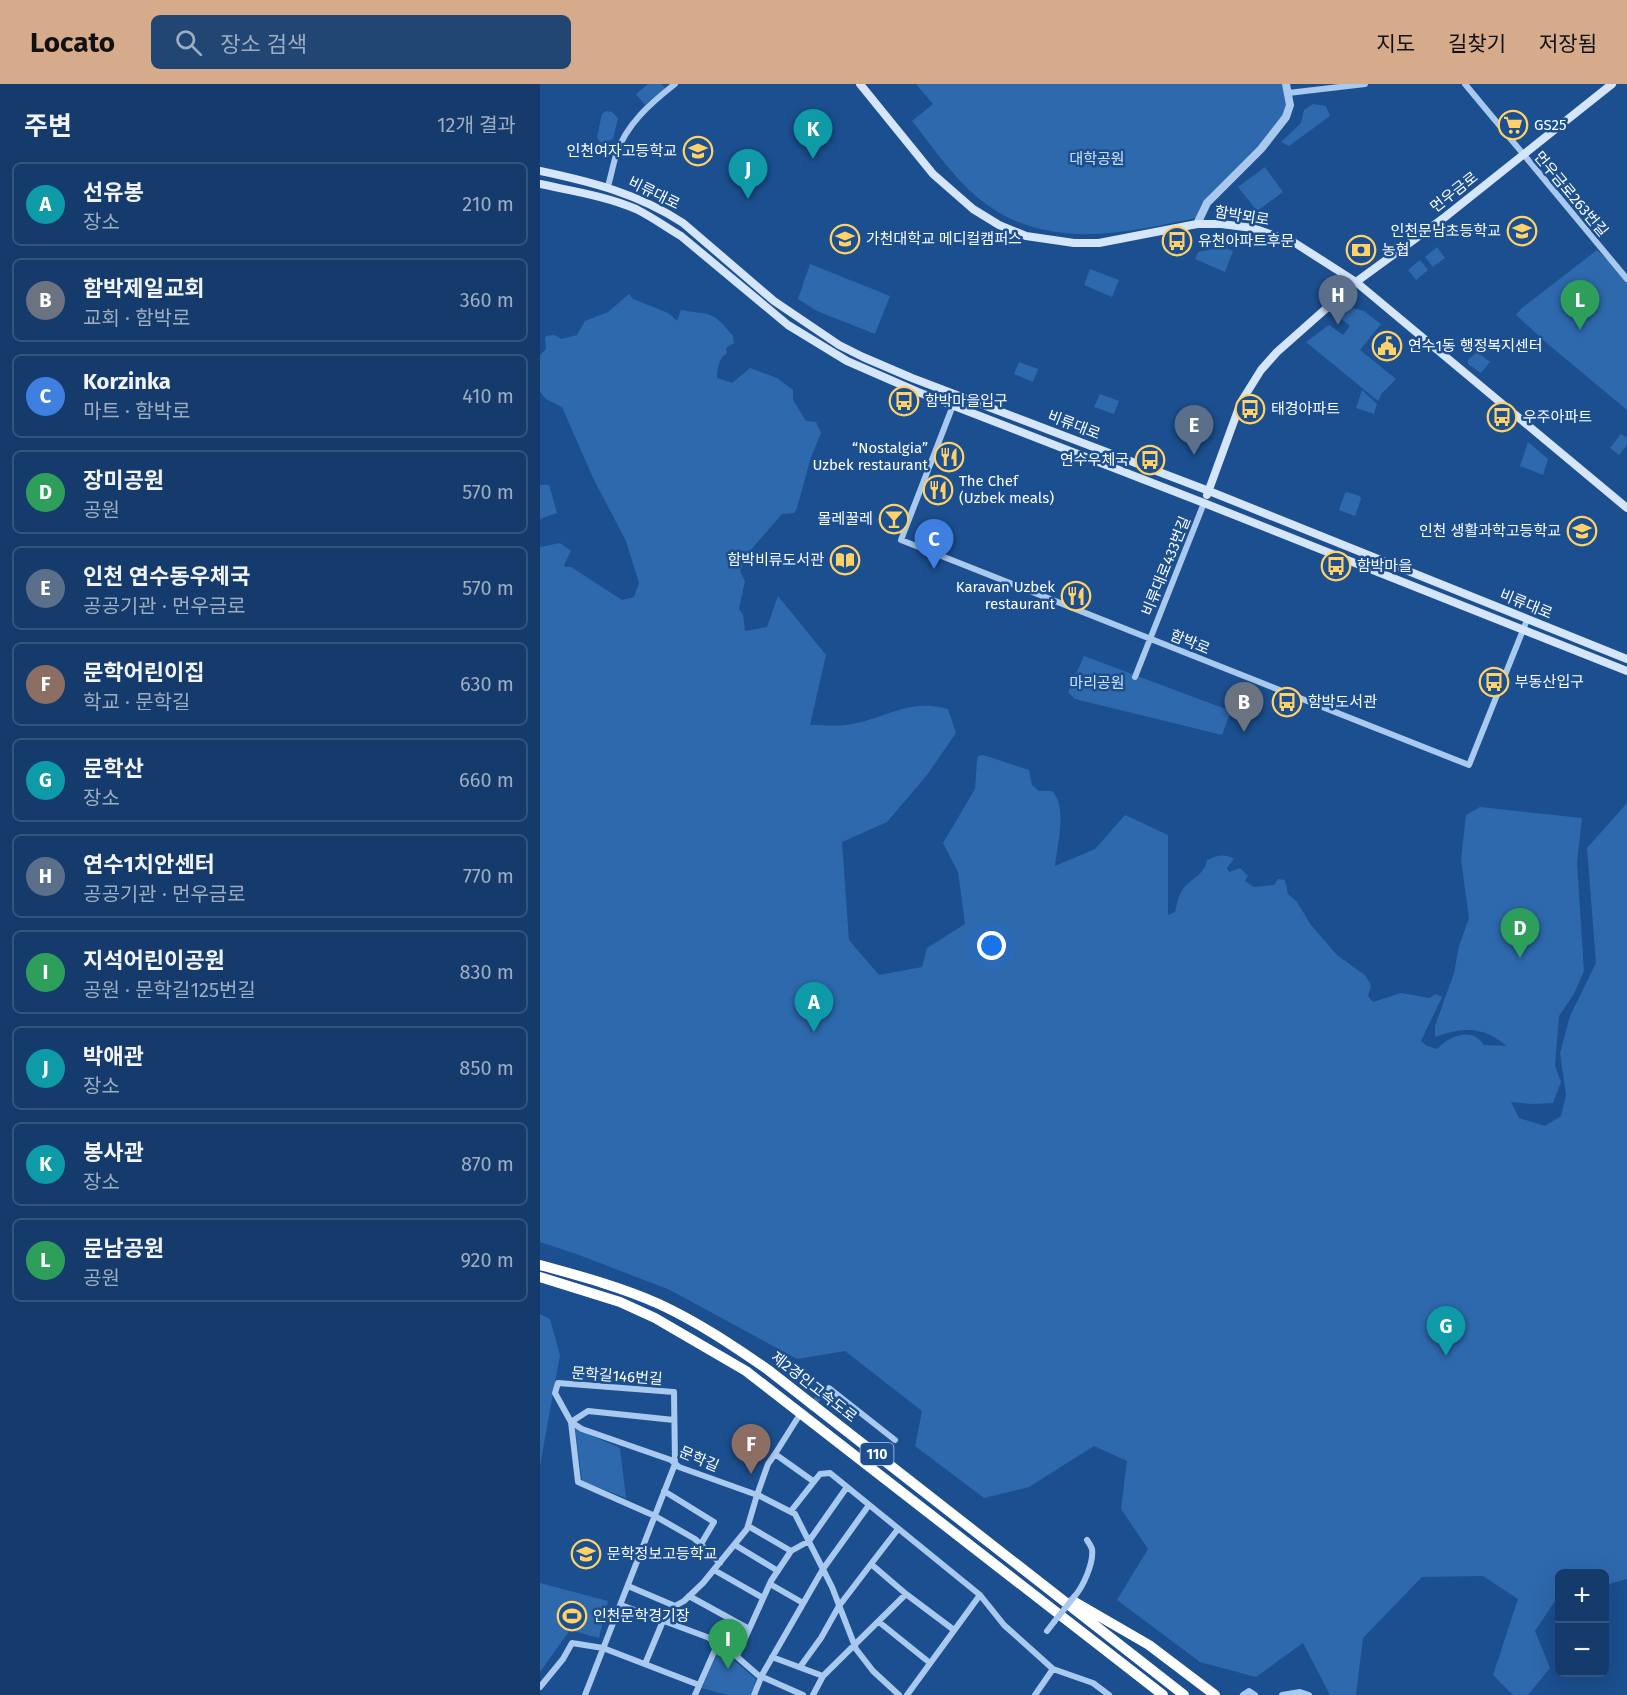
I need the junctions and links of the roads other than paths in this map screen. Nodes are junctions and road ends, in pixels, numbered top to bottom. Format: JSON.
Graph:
{"nodes":[{"id":1,"x":675,"y":84,"type":"edge"},
{"id":2,"x":860,"y":84,"type":"edge"},
{"id":3,"x":1286,"y":84,"type":"edge"},
{"id":4,"x":1365,"y":84,"type":"edge"},
{"id":5,"x":1465,"y":84,"type":"edge"},
{"id":6,"x":1612,"y":84,"type":"edge"},
{"id":7,"x":1288,"y":93,"type":"junction"},
{"id":8,"x":1523,"y":156,"type":"junction"},
{"id":9,"x":540,"y":171,"type":"edge"},
{"id":10,"x":540,"y":184,"type":"edge"},
{"id":11,"x":608,"y":186,"type":"junction"},
{"id":12,"x":1197,"y":224,"type":"junction"},
{"id":13,"x":1625,"y":278,"type":"edge"},
{"id":14,"x":1356,"y":282,"type":"junction"},
{"id":15,"x":957,"y":395,"type":"junction"},
{"id":16,"x":953,"y":406,"type":"junction"},
{"id":17,"x":1209,"y":491,"type":"junction"},
{"id":18,"x":1204,"y":503,"type":"junction"},
{"id":19,"x":1627,"y":508,"type":"edge"},
{"id":20,"x":1527,"y":620,"type":"junction"},
{"id":21,"x":1522,"y":631,"type":"junction"},
{"id":22,"x":1150,"y":639,"type":"junction"},
{"id":23,"x":1627,"y":659,"type":"edge"},
{"id":24,"x":1627,"y":671,"type":"edge"},
{"id":25,"x":1135,"y":677,"type":"dead end"},
{"id":26,"x":540,"y":1264,"type":"edge"},
{"id":27,"x":540,"y":1277,"type":"edge"},
{"id":28,"x":822,"y":1394,"type":"dead end"},
{"id":29,"x":797,"y":1419,"type":"tunnel mouth"},
{"id":30,"x":674,"y":1420,"type":"junction"},
{"id":31,"x":571,"y":1422,"type":"junction"},
{"id":32,"x":895,"y":1440,"type":"dead end"},
{"id":33,"x":775,"y":1454,"type":"junction"},
{"id":34,"x":675,"y":1464,"type":"junction"},
{"id":35,"x":813,"y":1481,"type":"junction"},
{"id":36,"x":847,"y":1487,"type":"junction"},
{"id":37,"x":664,"y":1491,"type":"junction"},
{"id":38,"x":757,"y":1495,"type":"junction"},
{"id":39,"x":869,"y":1505,"type":"junction"},
{"id":40,"x":791,"y":1511,"type":"junction"},
{"id":41,"x":655,"y":1516,"type":"junction"},
{"id":42,"x":748,"y":1526,"type":"junction"},
{"id":43,"x":898,"y":1529,"type":"junction"},
{"id":44,"x":1087,"y":1540,"type":"dead end"},
{"id":45,"x":809,"y":1541,"type":"junction"},
{"id":46,"x":701,"y":1544,"type":"junction"},
{"id":47,"x":735,"y":1545,"type":"junction"},
{"id":48,"x":791,"y":1551,"type":"junction"},
{"id":49,"x":720,"y":1563,"type":"junction"},
{"id":50,"x":871,"y":1564,"type":"junction"},
{"id":51,"x":823,"y":1569,"type":"junction"},
{"id":52,"x":714,"y":1570,"type":"junction"},
{"id":53,"x":778,"y":1571,"type":"junction"},
{"id":54,"x":770,"y":1584,"type":"junction"},
{"id":55,"x":1044,"y":1585,"type":"junction"},
{"id":56,"x":628,"y":1586,"type":"junction"},
{"id":57,"x":906,"y":1593,"type":"junction"},
{"id":58,"x":980,"y":1595,"type":"junction"},
{"id":59,"x":689,"y":1596,"type":"junction"},
{"id":60,"x":763,"y":1598,"type":"junction"},
{"id":61,"x":803,"y":1603,"type":"junction"},
{"id":62,"x":621,"y":1605,"type":"junction"},
{"id":63,"x":675,"y":1606,"type":"junction"},
{"id":64,"x":839,"y":1606,"type":"junction"},
{"id":65,"x":665,"y":1622,"type":"junction"},
{"id":66,"x":879,"y":1622,"type":"junction"},
{"id":67,"x":749,"y":1629,"type":"junction"},
{"id":68,"x":954,"y":1630,"type":"junction"},
{"id":69,"x":1047,"y":1631,"type":"dead end"},
{"id":70,"x":718,"y":1643,"type":"junction"},
{"id":71,"x":855,"y":1646,"type":"junction"},
{"id":72,"x":603,"y":1648,"type":"junction"},
{"id":73,"x":737,"y":1656,"type":"junction"},
{"id":74,"x":772,"y":1657,"type":"junction"},
{"id":75,"x":930,"y":1663,"type":"junction"},
{"id":76,"x":645,"y":1664,"type":"junction"},
{"id":77,"x":800,"y":1667,"type":"junction"},
{"id":78,"x":1053,"y":1670,"type":"junction"},
{"id":79,"x":761,"y":1677,"type":"junction"},
{"id":80,"x":823,"y":1677,"type":"junction"},
{"id":81,"x":699,"y":1685,"type":"junction"},
{"id":82,"x":540,"y":1687,"type":"edge"},
{"id":83,"x":585,"y":1695,"type":"edge"},
{"id":84,"x":695,"y":1695,"type":"edge"},
{"id":85,"x":754,"y":1695,"type":"edge"},
{"id":86,"x":803,"y":1695,"type":"edge"},
{"id":87,"x":813,"y":1695,"type":"edge"},
{"id":88,"x":900,"y":1695,"type":"edge"},
{"id":89,"x":907,"y":1695,"type":"edge"},
{"id":90,"x":1035,"y":1695,"type":"edge"},
{"id":91,"x":1109,"y":1695,"type":"edge"},
{"id":92,"x":1161,"y":1695,"type":"edge"},
{"id":93,"x":1184,"y":1695,"type":"edge"},
{"id":94,"x":1215,"y":1695,"type":"edge"},
{"id":95,"x":1243,"y":1695,"type":"edge"},
{"id":96,"x":1255,"y":1695,"type":"edge"},
{"id":97,"x":1282,"y":1695,"type":"edge"},
{"id":98,"x":1309,"y":1695,"type":"edge"}],
"edges":[{"from":1,"to":11,"type":"street"},
{"from":2,"to":12,"type":"main road","name":"함박뫼로"},
{"from":3,"to":7,"type":"street"},
{"from":4,"to":7,"type":"street"},
{"from":5,"to":8,"type":"street","name":"먼우금로263번길"},
{"from":6,"to":8,"type":"main road","name":"먼우금로"},
{"from":7,"to":12,"type":"street"},
{"from":8,"to":13,"type":"street","name":"먼우금로263번길"},
{"from":8,"to":14,"type":"main road","name":"먼우금로"},
{"from":9,"to":11,"type":"main road","name":"비류대로"},
{"from":10,"to":16,"type":"main road","name":"비류대로"},
{"from":11,"to":15,"type":"main road","name":"비류대로"},
{"from":12,"to":14,"type":"main road","name":"함박뫼로"},
{"from":14,"to":17,"type":"main road","name":"먼우금로"},
{"from":14,"to":19,"type":"main road","name":"함박뫼로"},
{"from":15,"to":16,"type":"street","name":"함박로"},
{"from":15,"to":17,"type":"main road","name":"비류대로"},
{"from":16,"to":18,"type":"main road","name":"비류대로"},
{"from":16,"to":22,"type":"street","name":"함박로"},
{"from":17,"to":18,"type":"main road","name":"먼우금로"},
{"from":17,"to":20,"type":"main road","name":"비류대로"},
{"from":18,"to":21,"type":"main road","name":"비류대로"},
{"from":18,"to":22,"type":"street","name":"비류대로433번길"},
{"from":20,"to":21,"type":"street","name":"함박로"},
{"from":20,"to":23,"type":"main road","name":"비류대로"},
{"from":21,"to":22,"type":"street","name":"함박로"},
{"from":21,"to":24,"type":"main road","name":"비류대로"},
{"from":22,"to":25,"type":"street","name":"비류대로433번길"},
{"from":26,"to":55,"type":"highway","name":"제2경인고속도로","number":"110"},
{"from":27,"to":92,"type":"highway","name":"제2경인고속도로","number":"110"},
{"from":28,"to":32,"type":"street"},
{"from":29,"to":33,"type":"street"},
{"from":30,"to":31,"type":"street"},
{"from":30,"to":31,"type":"street","name":"문학길146번길"},
{"from":30,"to":34,"type":"street","name":"문학길146번길"},
{"from":31,"to":34,"type":"street","name":"문학길"},
{"from":31,"to":41,"type":"street"},
{"from":33,"to":35,"type":"street"},
{"from":33,"to":38,"type":"street"},
{"from":34,"to":37,"type":"street"},
{"from":34,"to":38,"type":"street","name":"문학길"},
{"from":35,"to":36,"type":"street"},
{"from":35,"to":40,"type":"street"},
{"from":36,"to":39,"type":"street"},
{"from":36,"to":45,"type":"street"},
{"from":37,"to":41,"type":"street"},
{"from":37,"to":46,"type":"street"},
{"from":38,"to":40,"type":"street","name":"문학길"},
{"from":38,"to":42,"type":"street"},
{"from":39,"to":43,"type":"street"},
{"from":39,"to":51,"type":"street"},
{"from":40,"to":45,"type":"street"},
{"from":41,"to":46,"type":"street"},
{"from":41,"to":56,"type":"street"},
{"from":42,"to":47,"type":"street"},
{"from":42,"to":48,"type":"street"},
{"from":43,"to":50,"type":"street"},
{"from":43,"to":58,"type":"street"},
{"from":44,"to":69,"type":"street","bridge":true},
{"from":45,"to":48,"type":"street"},
{"from":45,"to":51,"type":"street"},
{"from":46,"to":49,"type":"street"},
{"from":47,"to":49,"type":"street"},
{"from":47,"to":53,"type":"street"},
{"from":48,"to":53,"type":"street"},
{"from":49,"to":52,"type":"street"},
{"from":50,"to":57,"type":"street"},
{"from":50,"to":64,"type":"street"},
{"from":51,"to":61,"type":"street"},
{"from":51,"to":64,"type":"street"},
{"from":52,"to":59,"type":"street"},
{"from":52,"to":60,"type":"street"},
{"from":53,"to":54,"type":"street"},
{"from":54,"to":60,"type":"street"},
{"from":54,"to":61,"type":"street"},
{"from":55,"to":93,"type":"highway","name":"제2경인고속도로","number":"110"},
{"from":55,"to":94,"type":"highway"},
{"from":56,"to":62,"type":"street"},
{"from":56,"to":63,"type":"street"},
{"from":57,"to":66,"type":"street"},
{"from":57,"to":68,"type":"street"},
{"from":58,"to":68,"type":"street"},
{"from":58,"to":78,"type":"street"},
{"from":59,"to":63,"type":"street"},
{"from":59,"to":67,"type":"street"},
{"from":60,"to":67,"type":"street"},
{"from":61,"to":74,"type":"street"},
{"from":62,"to":65,"type":"street"},
{"from":62,"to":72,"type":"street"},
{"from":63,"to":65,"type":"street"},
{"from":64,"to":71,"type":"street"},
{"from":64,"to":77,"type":"street"},
{"from":65,"to":70,"type":"street"},
{"from":65,"to":76,"type":"street"},
{"from":66,"to":71,"type":"street"},
{"from":66,"to":75,"type":"street"},
{"from":67,"to":73,"type":"street"},
{"from":68,"to":75,"type":"street"},
{"from":70,"to":73,"type":"street"},
{"from":70,"to":81,"type":"street"},
{"from":71,"to":80,"type":"street"},
{"from":71,"to":88,"type":"street"},
{"from":72,"to":76,"type":"street"},
{"from":72,"to":82,"type":"street"},
{"from":72,"to":83,"type":"street"},
{"from":73,"to":79,"type":"street"},
{"from":74,"to":77,"type":"street"},
{"from":74,"to":79,"type":"street"},
{"from":75,"to":89,"type":"street"},
{"from":76,"to":81,"type":"street"},
{"from":77,"to":80,"type":"street"},
{"from":78,"to":90,"type":"street"},
{"from":78,"to":91,"type":"street"},
{"from":79,"to":85,"type":"street"},
{"from":79,"to":86,"type":"street"},
{"from":80,"to":87,"type":"street"},
{"from":81,"to":84,"type":"street"},
{"from":95,"to":96,"type":"street"},
{"from":97,"to":98,"type":"street"}]}
